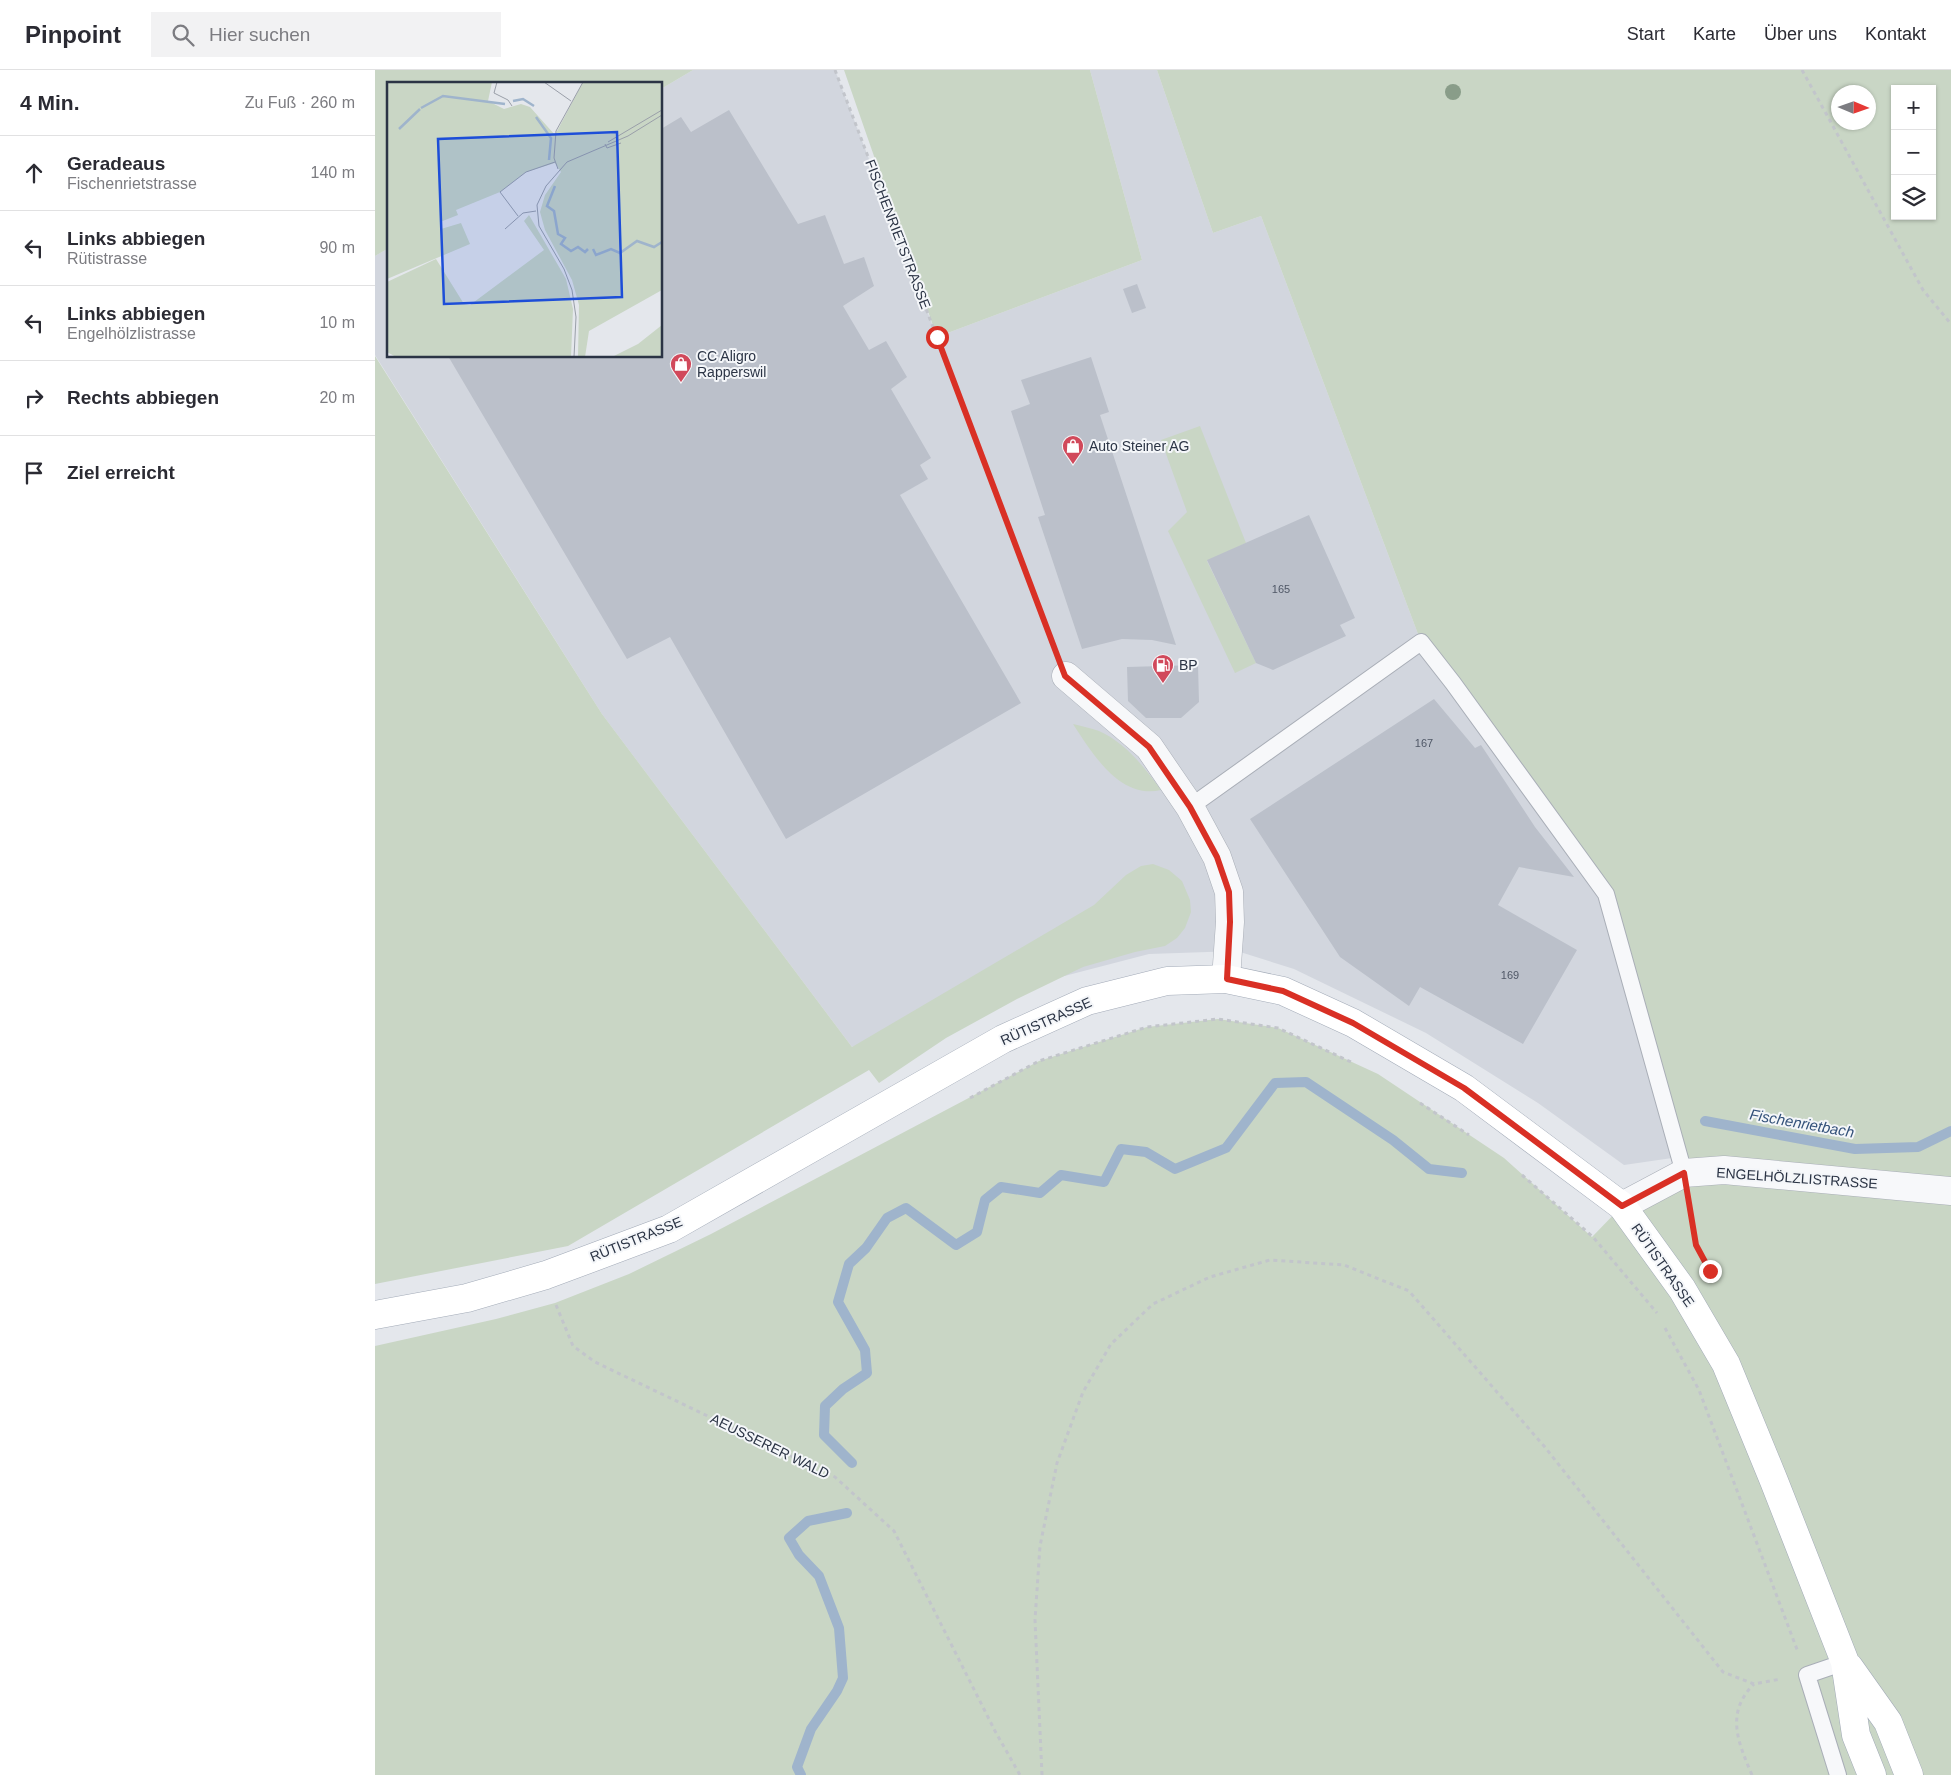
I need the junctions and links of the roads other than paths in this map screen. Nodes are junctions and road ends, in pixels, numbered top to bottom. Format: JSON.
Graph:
{"nodes":[{"id":1,"x":1065,"y":676,"type":"road end"},
{"id":2,"x":1190,"y":807,"type":"junction"},
{"id":3,"x":1227,"y":979,"type":"junction"},
{"id":4,"x":1684,"y":1173,"type":"junction"},
{"id":5,"x":1951,"y":1191,"type":"edge"},
{"id":6,"x":1622,"y":1206,"type":"junction"},
{"id":7,"x":375,"y":1315,"type":"edge"},
{"id":8,"x":1845,"y":1662,"type":"junction"},
{"id":9,"x":1838,"y":1775,"type":"edge"},
{"id":10,"x":1872,"y":1775,"type":"edge"},
{"id":11,"x":1909,"y":1775,"type":"edge"}],
"edges":[{"from":1,"to":2,"type":"street"},
{"from":2,"to":3,"type":"street"},
{"from":2,"to":4,"type":"lane"},
{"from":3,"to":6,"type":"main road","name":"RÜTISTRASSE"},
{"from":3,"to":7,"type":"main road","name":"RÜTISTRASSE"},
{"from":4,"to":5,"type":"street","name":"ENGELHÖLZLISTRASSE"},
{"from":4,"to":6,"type":"street","name":"ENGELHÖLZLISTRASSE"},
{"from":6,"to":8,"type":"main road","name":"RÜTISTRASSE"},
{"from":8,"to":9,"type":"lane"},
{"from":8,"to":10,"type":"main road","name":"RÜTISTRASSE"},
{"from":8,"to":11,"type":"main road","name":"RÜTISTRASSE"}]}
